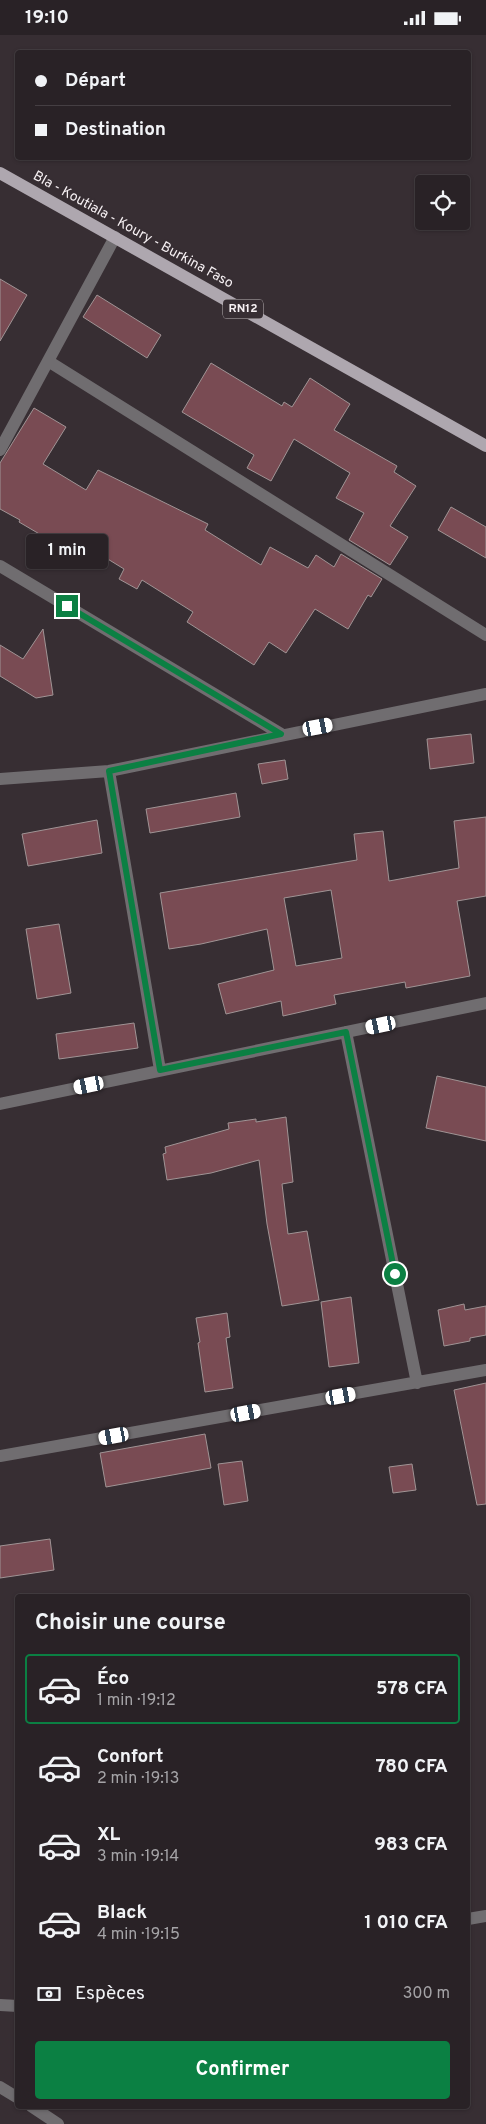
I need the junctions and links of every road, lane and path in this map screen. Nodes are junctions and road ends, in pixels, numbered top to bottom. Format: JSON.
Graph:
{"nodes":[{"id":1,"x":0,"y":173,"type":"edge"},
{"id":2,"x":115,"y":237,"type":"junction"},
{"id":3,"x":48,"y":361,"type":"junction"},
{"id":4,"x":486,"y":446,"type":"edge"},
{"id":5,"x":0,"y":450,"type":"edge"},
{"id":6,"x":0,"y":566,"type":"edge"},
{"id":7,"x":486,"y":635,"type":"edge"},
{"id":8,"x":486,"y":694,"type":"edge"},
{"id":9,"x":281,"y":734,"type":"junction"},
{"id":10,"x":109,"y":771,"type":"junction"},
{"id":11,"x":0,"y":779,"type":"edge"},
{"id":12,"x":486,"y":1003,"type":"edge"},
{"id":13,"x":346,"y":1032,"type":"junction"},
{"id":14,"x":160,"y":1070,"type":"junction"},
{"id":15,"x":0,"y":1104,"type":"edge"},
{"id":16,"x":486,"y":1370,"type":"edge"},
{"id":17,"x":417,"y":1383,"type":"junction"},
{"id":18,"x":0,"y":1456,"type":"edge"},
{"id":19,"x":486,"y":1916,"type":"edge"},
{"id":20,"x":470,"y":1919,"type":"edge"},
{"id":21,"x":0,"y":2005,"type":"edge"},
{"id":22,"x":15,"y":2006,"type":"edge"},
{"id":23,"x":0,"y":2087,"type":"edge"},
{"id":24,"x":15,"y":2096,"type":"edge"},
{"id":25,"x":36,"y":2109,"type":"edge"},
{"id":26,"x":58,"y":2124,"type":"edge"}],
"edges":[{"from":1,"to":2,"type":"main road","name":"Bla - Koutiala - Koury - Burkina Faso","number":"RN12"},
{"from":2,"to":3,"type":"street"},
{"from":2,"to":4,"type":"main road","name":"Bla - Koutiala - Koury - Burkina Faso","number":"RN12"},
{"from":3,"to":5,"type":"street"},
{"from":3,"to":7,"type":"street"},
{"from":6,"to":9,"type":"street"},
{"from":8,"to":9,"type":"street"},
{"from":9,"to":10,"type":"street"},
{"from":10,"to":11,"type":"street"},
{"from":10,"to":14,"type":"street"},
{"from":12,"to":13,"type":"street"},
{"from":13,"to":14,"type":"street"},
{"from":13,"to":17,"type":"street"},
{"from":14,"to":15,"type":"street"},
{"from":16,"to":17,"type":"street"},
{"from":17,"to":18,"type":"street"},
{"from":19,"to":20,"type":"street"},
{"from":21,"to":22,"type":"street"},
{"from":23,"to":24,"type":"street"},
{"from":25,"to":26,"type":"street"}]}
